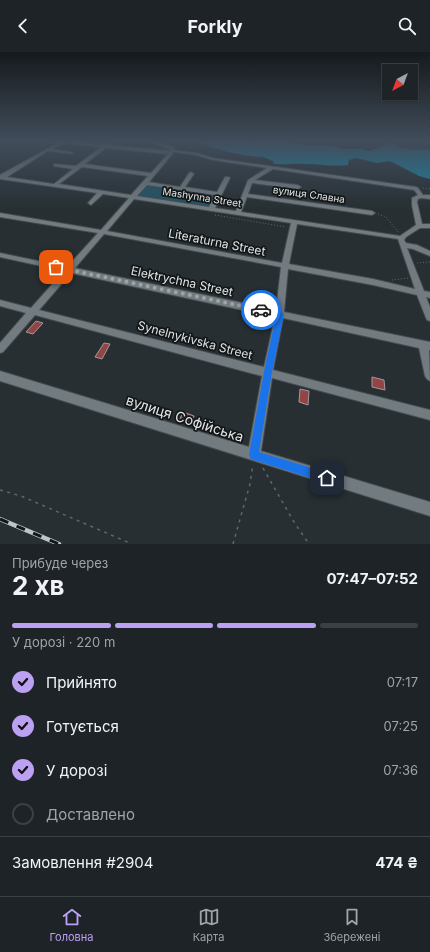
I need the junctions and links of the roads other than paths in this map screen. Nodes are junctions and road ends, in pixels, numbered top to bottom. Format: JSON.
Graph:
{"nodes":[{"id":1,"x":25,"y":164,"type":"edge"},
{"id":2,"x":84,"y":164,"type":"edge"},
{"id":3,"x":162,"y":164,"type":"edge"},
{"id":4,"x":250,"y":164,"type":"edge"},
{"id":5,"x":56,"y":165,"type":"dead end"},
{"id":6,"x":80,"y":167,"type":"junction"},
{"id":7,"x":273,"y":167,"type":"junction"},
{"id":8,"x":191,"y":174,"type":"dead end"},
{"id":9,"x":153,"y":175,"type":"junction"},
{"id":10,"x":228,"y":178,"type":"dead end"},
{"id":11,"x":2,"y":179,"type":"edge"},
{"id":12,"x":250,"y":181,"type":"junction"},
{"id":13,"x":146,"y":183,"type":"junction"},
{"id":14,"x":55,"y":185,"type":"junction"},
{"id":15,"x":298,"y":187,"type":"dead end"},
{"id":16,"x":182,"y":188,"type":"junction"},
{"id":17,"x":102,"y":192,"type":"junction"},
{"id":18,"x":219,"y":194,"type":"junction"},
{"id":19,"x":244,"y":195,"type":"junction"},
{"id":20,"x":421,"y":196,"type":"junction"},
{"id":21,"x":133,"y":197,"type":"junction"},
{"id":22,"x":430,"y":197,"type":"edge"},
{"id":23,"x":91,"y":203,"type":"dead end"},
{"id":24,"x":211,"y":209,"type":"junction"},
{"id":25,"x":238,"y":213,"type":"junction"},
{"id":26,"x":372,"y":213,"type":"road end"},
{"id":27,"x":0,"y":215,"type":"edge"},
{"id":28,"x":294,"y":224,"type":"junction"},
{"id":29,"x":419,"y":226,"type":"junction"},
{"id":30,"x":430,"y":226,"type":"edge"},
{"id":31,"x":103,"y":232,"type":"junction"},
{"id":32,"x":403,"y":242,"type":"junction"},
{"id":33,"x":430,"y":254,"type":"edge"},
{"id":34,"x":0,"y":255,"type":"edge"},
{"id":35,"x":285,"y":266,"type":"junction"},
{"id":36,"x":70,"y":270,"type":"junction"},
{"id":37,"x":421,"y":293,"type":"junction"},
{"id":38,"x":430,"y":295,"type":"edge"},
{"id":39,"x":0,"y":303,"type":"edge"},
{"id":40,"x":32,"y":312,"type":"junction"},
{"id":41,"x":280,"y":314,"type":"junction"},
{"id":42,"x":430,"y":318,"type":"edge"},
{"id":43,"x":427,"y":345,"type":"edge"},
{"id":44,"x":0,"y":349,"type":"edge"},
{"id":45,"x":268,"y":372,"type":"junction"},
{"id":46,"x":0,"y":376,"type":"edge"},
{"id":47,"x":430,"y":376,"type":"edge"},
{"id":48,"x":430,"y":415,"type":"edge"},
{"id":49,"x":254,"y":455,"type":"junction"},
{"id":50,"x":430,"y":509,"type":"edge"}],
"edges":[{"from":1,"to":11,"type":"street"},
{"from":2,"to":6,"type":"street"},
{"from":3,"to":9,"type":"street"},
{"from":4,"to":7,"type":"street"},
{"from":5,"to":6,"type":"street"},
{"from":6,"to":9,"type":"street"},
{"from":6,"to":14,"type":"street"},
{"from":7,"to":12,"type":"street"},
{"from":7,"to":20,"type":"street"},
{"from":8,"to":16,"type":"street"},
{"from":9,"to":13,"type":"street"},
{"from":10,"to":18,"type":"street"},
{"from":11,"to":14,"type":"street","name":"Mashynna Street"},
{"from":12,"to":15,"type":"street"},
{"from":12,"to":19,"type":"street"},
{"from":13,"to":16,"type":"street"},
{"from":13,"to":21,"type":"street"},
{"from":14,"to":17,"type":"street","name":"Mashynna Street"},
{"from":16,"to":18,"type":"street"},
{"from":17,"to":21,"type":"street","name":"Mashynna Street"},
{"from":17,"to":23,"type":"street"},
{"from":18,"to":24,"type":"street"},
{"from":19,"to":25,"type":"street"},
{"from":19,"to":26,"type":"street","name":"вулиця Славна"},
{"from":20,"to":22,"type":"street"},
{"from":20,"to":29,"type":"street"},
{"from":21,"to":24,"type":"street","name":"Mashynna Street"},
{"from":21,"to":31,"type":"street"},
{"from":24,"to":25,"type":"street","name":"Mashynna Street"},
{"from":25,"to":28,"type":"street","name":"Mashynna Street"},
{"from":27,"to":31,"type":"street","name":"Literaturna Street"},
{"from":28,"to":32,"type":"street","name":"Mashynna Street"},
{"from":28,"to":35,"type":"street"},
{"from":29,"to":30,"type":"street"},
{"from":29,"to":32,"type":"street"},
{"from":31,"to":35,"type":"street","name":"Literaturna Street"},
{"from":31,"to":36,"type":"street"},
{"from":32,"to":33,"type":"street","name":"Mashynna Street"},
{"from":32,"to":37,"type":"street"},
{"from":34,"to":36,"type":"street","name":"Elektrychna Street"},
{"from":35,"to":37,"type":"street","name":"Literaturna Street"},
{"from":35,"to":41,"type":"street"},
{"from":36,"to":40,"type":"street"},
{"from":36,"to":41,"type":"street","name":"Elektrychna Street"},
{"from":37,"to":38,"type":"street","name":"Literaturna Street"},
{"from":37,"to":42,"type":"street"},
{"from":39,"to":40,"type":"street","name":"Synelnykivska Street"},
{"from":40,"to":44,"type":"street"},
{"from":40,"to":45,"type":"street","name":"Synelnykivska Street"},
{"from":41,"to":43,"type":"street","name":"Elektrychna Street"},
{"from":41,"to":45,"type":"street"},
{"from":43,"to":47,"type":"street"},
{"from":45,"to":48,"type":"street","name":"Synelnykivska Street"},
{"from":45,"to":49,"type":"street"},
{"from":46,"to":49,"type":"street","name":"вулиця Софійська"},
{"from":49,"to":50,"type":"street","name":"вулиця Софійська"}]}
